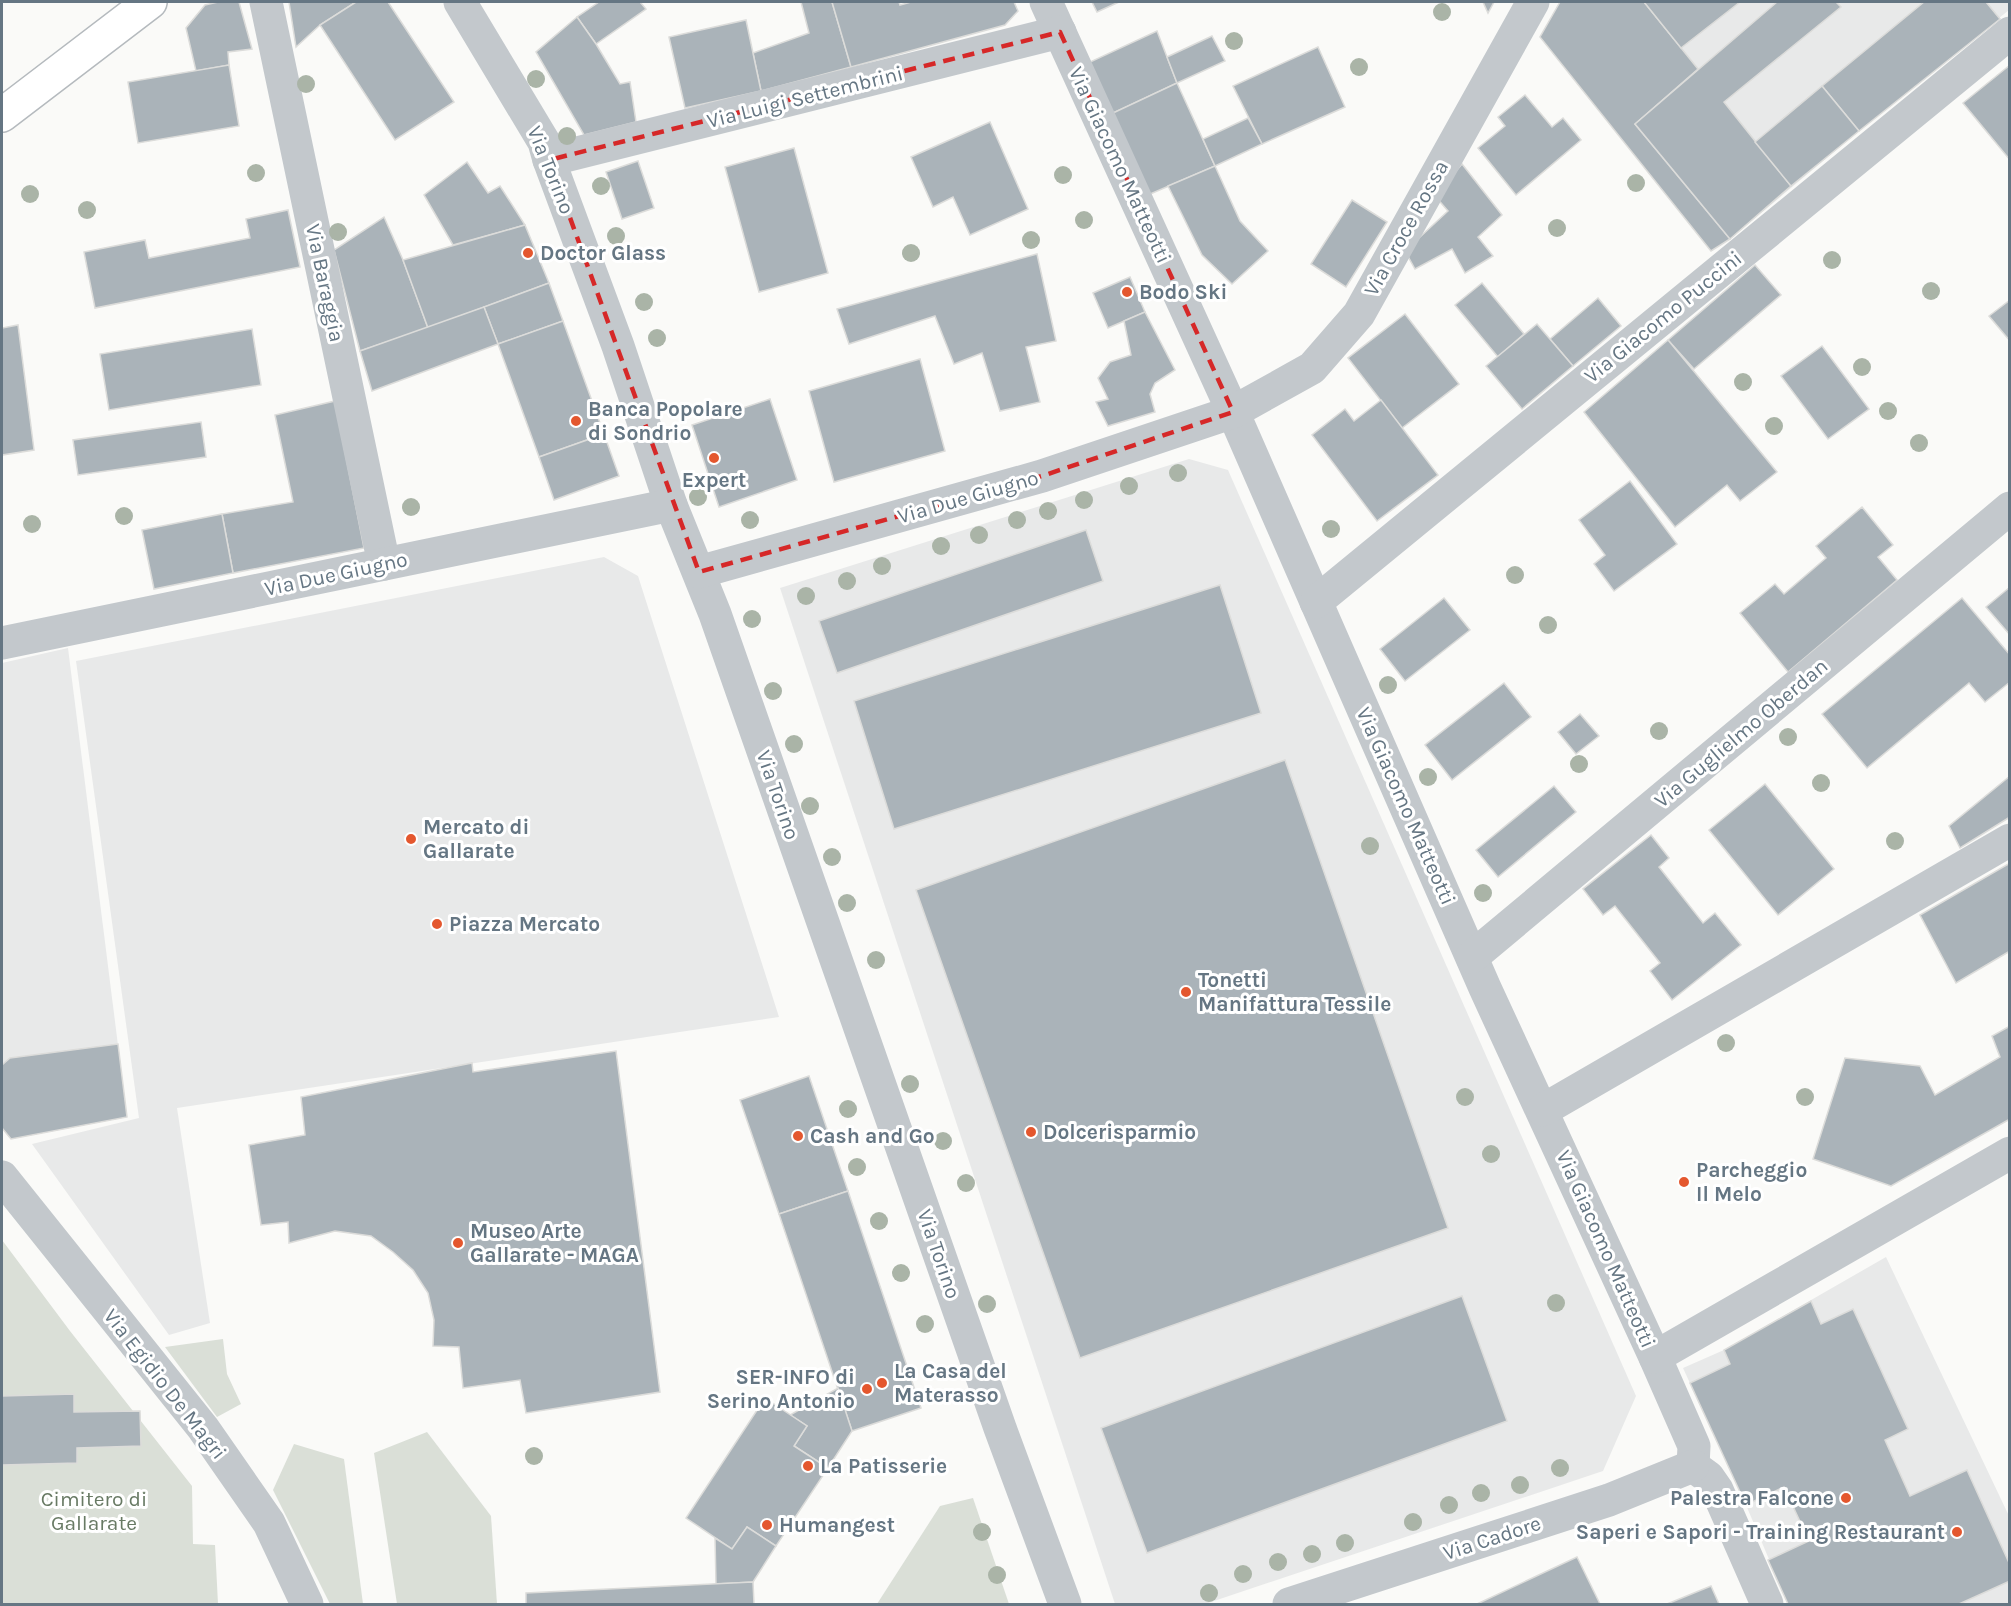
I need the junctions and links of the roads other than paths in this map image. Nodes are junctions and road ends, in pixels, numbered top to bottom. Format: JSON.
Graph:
{"nodes":[{"id":1,"x":150,"y":2,"type":"edge"},
{"id":2,"x":266,"y":2,"type":"edge"},
{"id":3,"x":460,"y":2,"type":"edge"},
{"id":4,"x":1046,"y":2,"type":"edge"},
{"id":5,"x":1533,"y":2,"type":"edge"},
{"id":6,"x":1060,"y":32,"type":"junction"},
{"id":7,"x":2010,"y":33,"type":"edge"},
{"id":8,"x":2,"y":115,"type":"edge"},
{"id":9,"x":549,"y":160,"type":"junction"},
{"id":10,"x":1233,"y":412,"type":"junction"},
{"id":11,"x":671,"y":505,"type":"junction"},
{"id":12,"x":2010,"y":508,"type":"edge"},
{"id":13,"x":384,"y":564,"type":"junction"},
{"id":14,"x":699,"y":572,"type":"junction"},
{"id":15,"x":1316,"y":602,"type":"junction"},
{"id":16,"x":2,"y":643,"type":"edge"},
{"id":17,"x":2010,"y":840,"type":"edge"},
{"id":18,"x":1472,"y":957,"type":"junction"},
{"id":19,"x":1543,"y":1110,"type":"junction"},
{"id":20,"x":2010,"y":1154,"type":"edge"},
{"id":21,"x":2,"y":1177,"type":"edge"},
{"id":22,"x":1655,"y":1357,"type":"junction"},
{"id":23,"x":1693,"y":1466,"type":"junction"},
{"id":24,"x":307,"y":1605,"type":"edge"},
{"id":25,"x":1065,"y":1605,"type":"edge"},
{"id":26,"x":1289,"y":1605,"type":"edge"},
{"id":27,"x":1767,"y":1605,"type":"edge"}],
"edges":[{"from":1,"to":8,"type":"main road"},
{"from":2,"to":13,"type":"street","name":"Via Baraggia"},
{"from":3,"to":9,"type":"street","name":"Via Torino"},
{"from":4,"to":6,"type":"street","name":"Via Giacomo Matteotti"},
{"from":5,"to":10,"type":"street","name":"Via Croce Rossa"},
{"from":6,"to":9,"type":"street","name":"Via Luigi Settembrini"},
{"from":6,"to":10,"type":"street","name":"Via Giacomo Matteotti"},
{"from":7,"to":15,"type":"street","name":"Via Giacomo Puccini"},
{"from":9,"to":11,"type":"street","name":"Via Torino"},
{"from":10,"to":14,"type":"street","name":"Via Due Giugno"},
{"from":10,"to":15,"type":"street","name":"Via Giacomo Matteotti"},
{"from":11,"to":13,"type":"street","name":"Via Due Giugno"},
{"from":11,"to":14,"type":"street","name":"Via Torino"},
{"from":12,"to":18,"type":"street","name":"Via Guglielmo Oberdan"},
{"from":13,"to":16,"type":"street","name":"Via Due Giugno"},
{"from":14,"to":25,"type":"street","name":"Via Torino"},
{"from":15,"to":18,"type":"street","name":"Via Giacomo Matteotti"},
{"from":17,"to":19,"type":"street"},
{"from":18,"to":19,"type":"street","name":"Via Giacomo Matteotti"},
{"from":19,"to":22,"type":"street","name":"Via Giacomo Matteotti"},
{"from":20,"to":22,"type":"street"},
{"from":21,"to":24,"type":"street","name":"Via Egidio De Magri"},
{"from":22,"to":23,"type":"street","name":"Via Giacomo Matteotti"},
{"from":23,"to":26,"type":"street","name":"Via Cadore"},
{"from":23,"to":27,"type":"street"}]}
